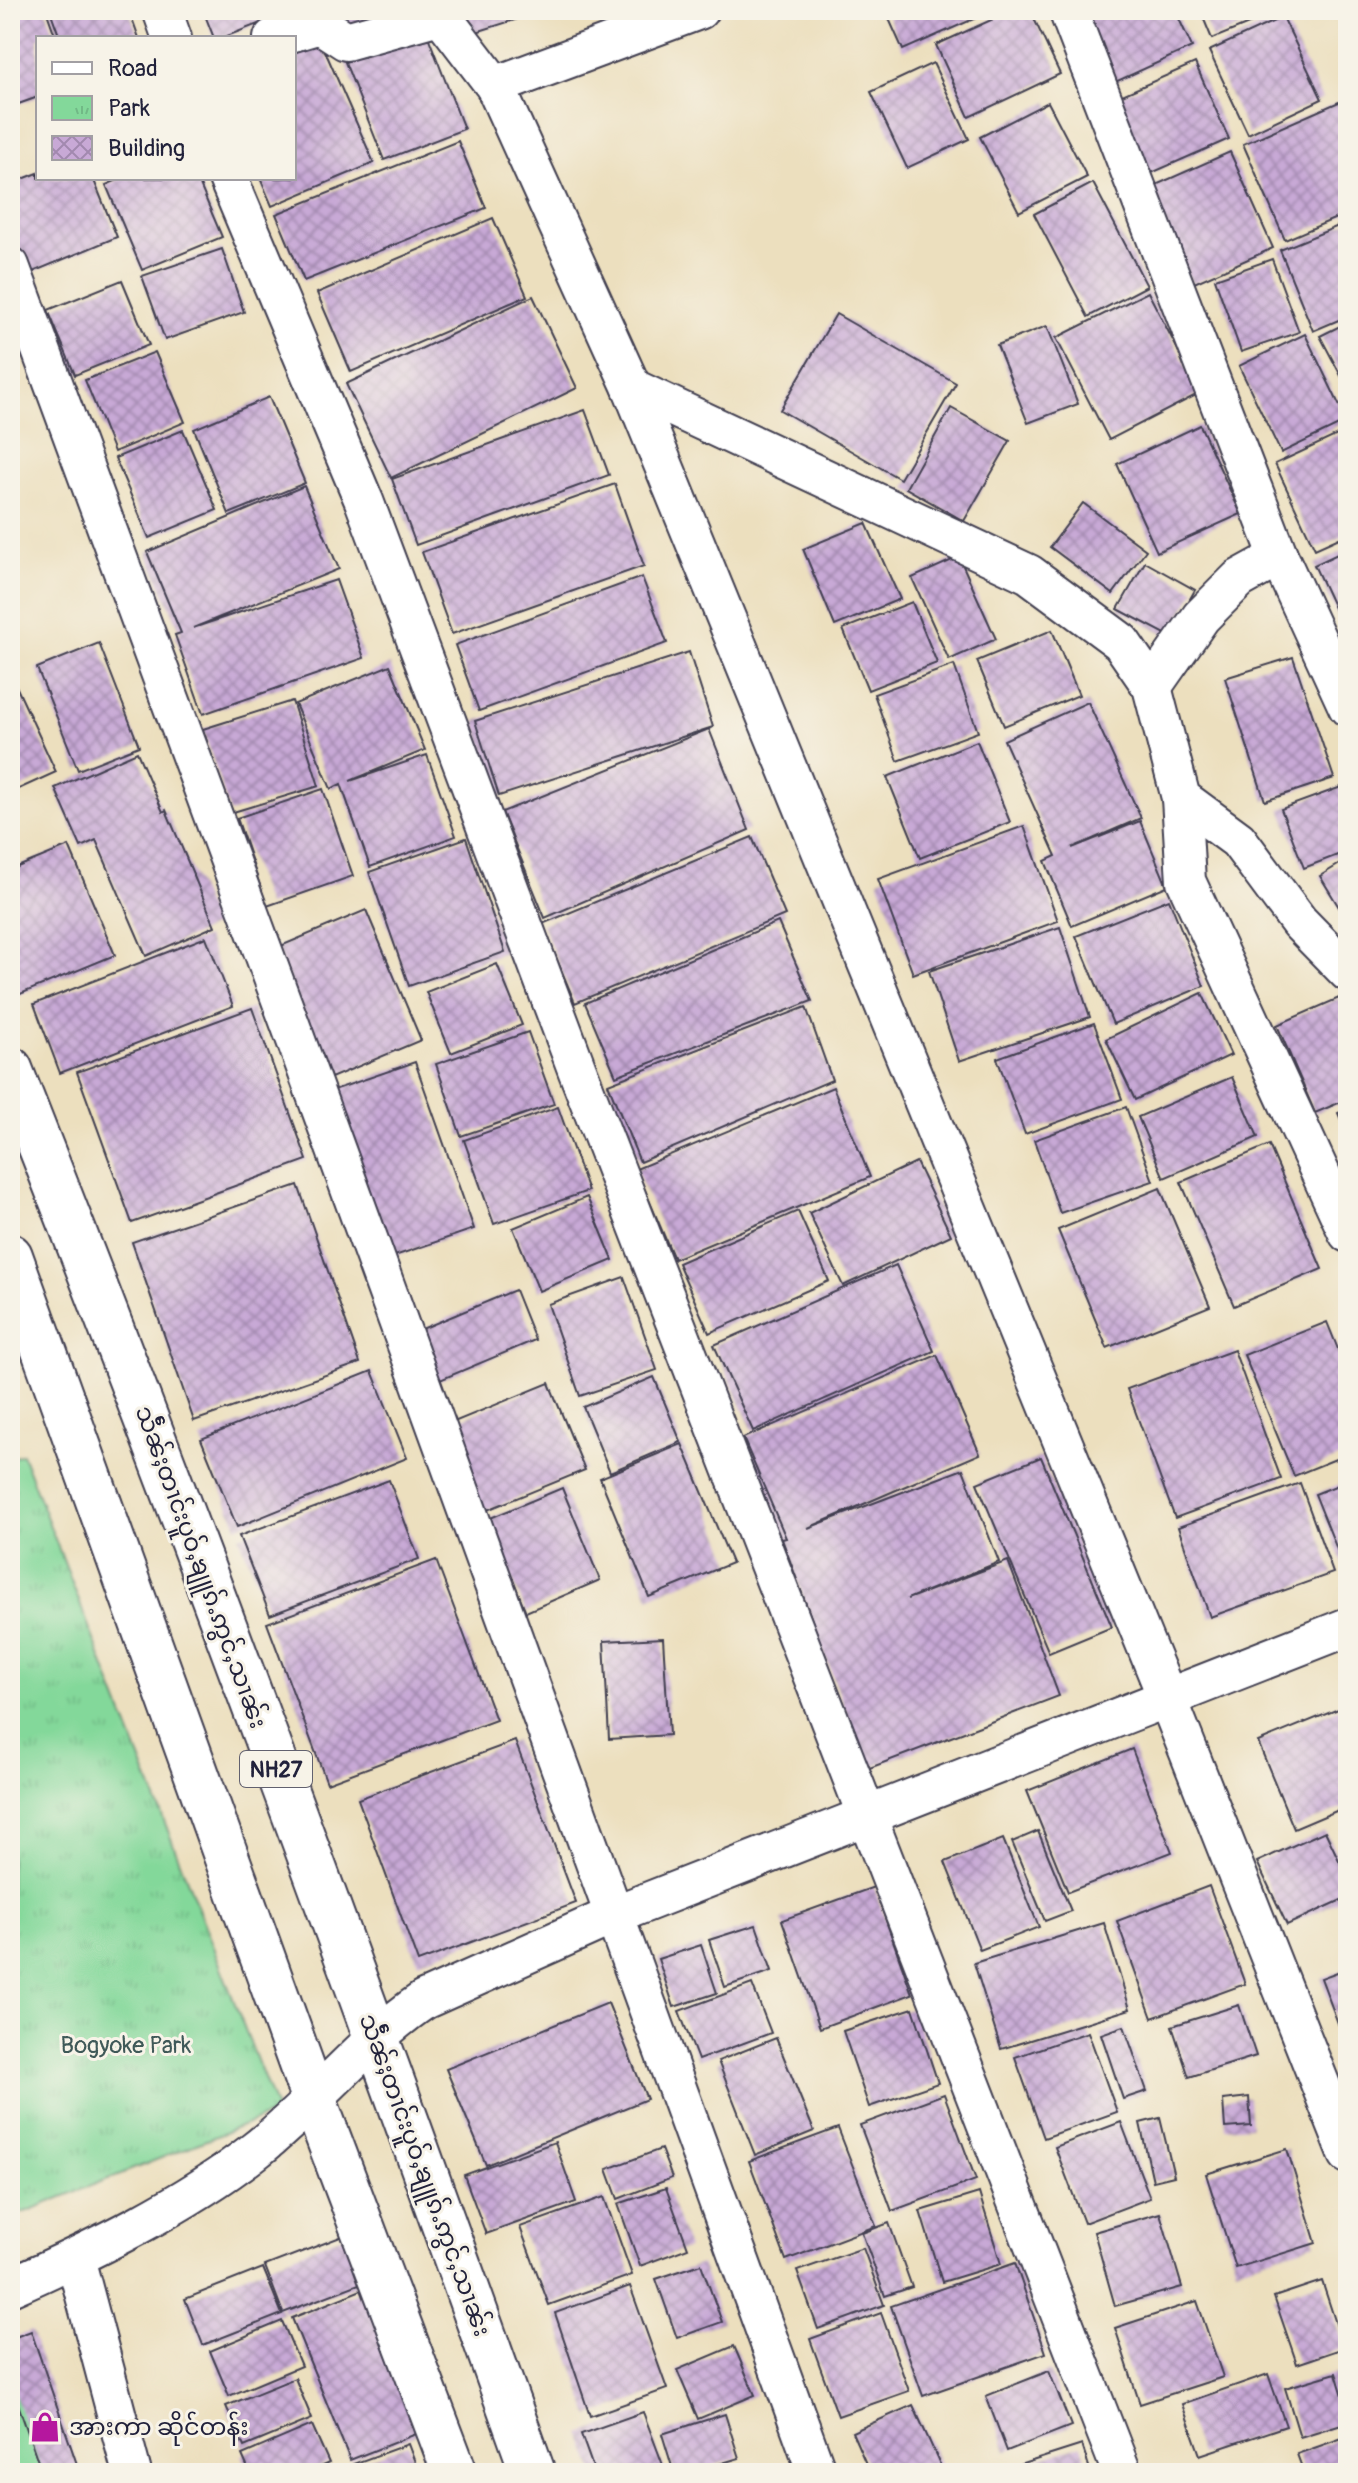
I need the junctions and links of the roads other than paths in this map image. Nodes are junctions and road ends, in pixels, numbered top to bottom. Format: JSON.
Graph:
{"nodes":[{"id":1,"x":162,"y":10,"type":"edge"},
{"id":2,"x":699,"y":10,"type":"edge"},
{"id":3,"x":1068,"y":10,"type":"edge"},
{"id":4,"x":438,"y":13,"type":"edge"},
{"id":5,"x":171,"y":36,"type":"edge"},
{"id":6,"x":280,"y":36,"type":"edge"},
{"id":7,"x":495,"y":86,"type":"junction"},
{"id":8,"x":229,"y":180,"type":"edge"},
{"id":9,"x":10,"y":266,"type":"edge"},
{"id":10,"x":632,"y":388,"type":"junction"},
{"id":11,"x":1279,"y":557,"type":"junction"},
{"id":12,"x":1152,"y":687,"type":"junction"},
{"id":13,"x":1348,"y":707,"type":"edge"},
{"id":14,"x":1181,"y":798,"type":"junction"},
{"id":15,"x":1348,"y":972,"type":"edge"},
{"id":16,"x":10,"y":1069,"type":"edge"},
{"id":17,"x":1348,"y":1233,"type":"edge"},
{"id":18,"x":10,"y":1256,"type":"edge"},
{"id":19,"x":1348,"y":1627,"type":"edge"},
{"id":20,"x":1167,"y":1697,"type":"junction"},
{"id":21,"x":868,"y":1816,"type":"junction"},
{"id":22,"x":614,"y":1915,"type":"junction"},
{"id":23,"x":376,"y":2038,"type":"junction"},
{"id":24,"x":314,"y":2100,"type":"junction"},
{"id":25,"x":1348,"y":2154,"type":"edge"},
{"id":26,"x":75,"y":2258,"type":"junction"},
{"id":27,"x":10,"y":2287,"type":"edge"},
{"id":28,"x":132,"y":2473,"type":"edge"},
{"id":29,"x":455,"y":2473,"type":"edge"},
{"id":30,"x":533,"y":2473,"type":"edge"},
{"id":31,"x":817,"y":2473,"type":"edge"},
{"id":32,"x":1122,"y":2473,"type":"edge"}],
"edges":[{"from":1,"to":5,"type":"street"},
{"from":2,"to":7,"type":"street"},
{"from":3,"to":11,"type":"street"},
{"from":4,"to":6,"type":"street"},
{"from":4,"to":7,"type":"street"},
{"from":7,"to":10,"type":"street"},
{"from":8,"to":21,"type":"street"},
{"from":9,"to":22,"type":"street"},
{"from":10,"to":12,"type":"street"},
{"from":10,"to":20,"type":"street"},
{"from":11,"to":12,"type":"street"},
{"from":11,"to":13,"type":"street"},
{"from":12,"to":14,"type":"street"},
{"from":14,"to":15,"type":"street"},
{"from":14,"to":17,"type":"street"},
{"from":16,"to":23,"type":"highway","name":"သဵႅၼ်ႈတၢင်းပူဝ်ႇၶျူၵ်ႉဢွင်ႇသၢၼ်း","number":"NH27"},
{"from":18,"to":24,"type":"highway"},
{"from":19,"to":20,"type":"street"},
{"from":20,"to":21,"type":"street"},
{"from":20,"to":25,"type":"street"},
{"from":21,"to":22,"type":"street"},
{"from":21,"to":32,"type":"street"},
{"from":22,"to":23,"type":"street"},
{"from":22,"to":31,"type":"street"},
{"from":23,"to":24,"type":"street"},
{"from":23,"to":30,"type":"highway","name":"သဵႅၼ်ႈတၢင်းပူဝ်ႇၶျူၵ်ႉဢွင်ႇသၢၼ်း","number":"NH27"},
{"from":24,"to":26,"type":"street"},
{"from":24,"to":29,"type":"highway"},
{"from":26,"to":27,"type":"street"},
{"from":26,"to":28,"type":"street"}]}
